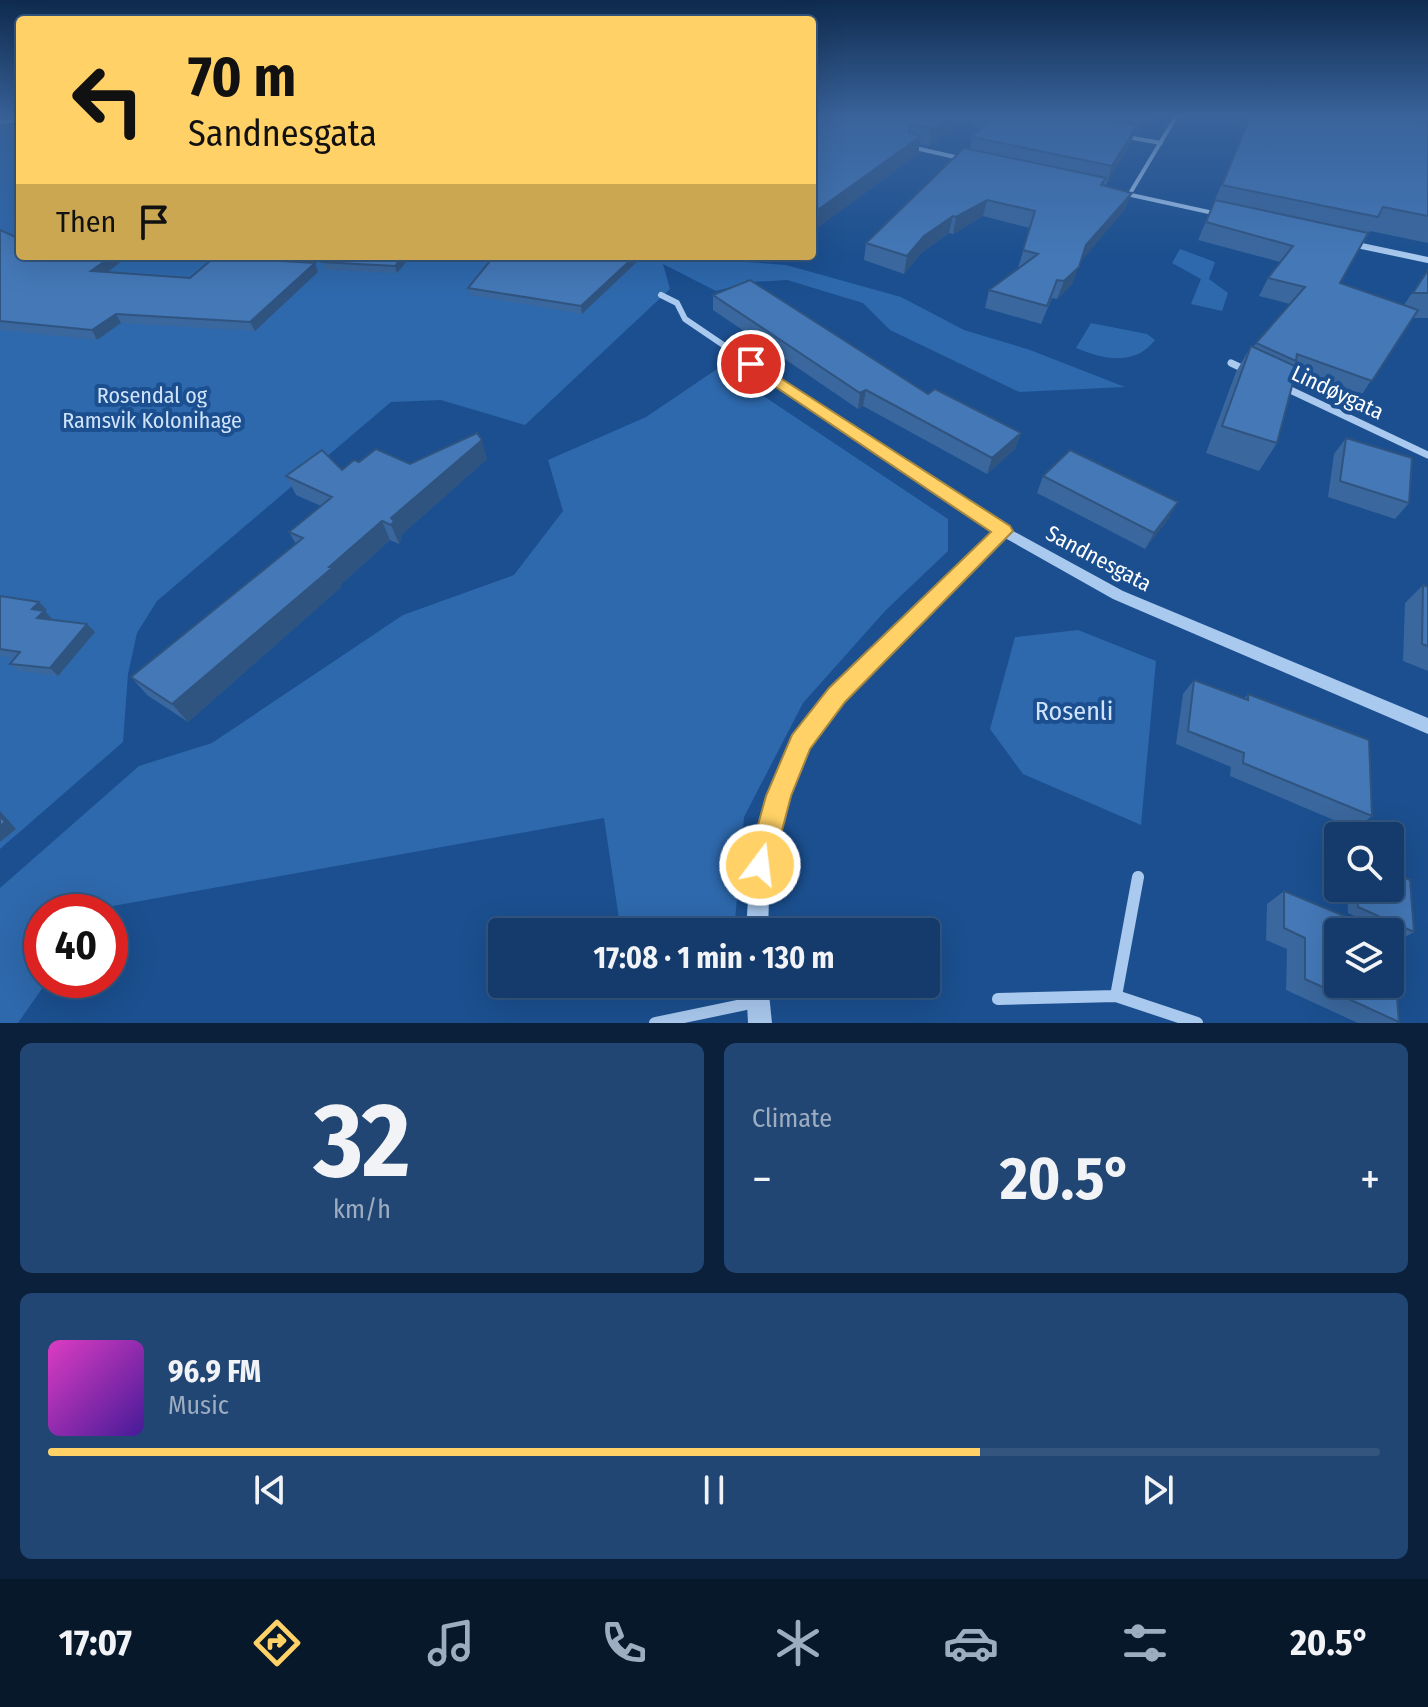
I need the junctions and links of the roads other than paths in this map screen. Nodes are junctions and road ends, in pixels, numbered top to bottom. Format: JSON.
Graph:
{"nodes":[{"id":1,"x":1149,"y":163,"type":"edge"},
{"id":2,"x":1114,"y":192,"type":"edge"},
{"id":3,"x":1129,"y":195,"type":"junction"},
{"id":4,"x":1220,"y":215,"type":"edge"},
{"id":5,"x":1342,"y":241,"type":"edge"},
{"id":6,"x":1428,"y":260,"type":"edge"},
{"id":7,"x":661,"y":295,"type":"dead end"},
{"id":8,"x":1231,"y":363,"type":"dead end"},
{"id":9,"x":1256,"y":374,"type":"edge"},
{"id":10,"x":1281,"y":385,"type":"edge"},
{"id":11,"x":1428,"y":455,"type":"edge"},
{"id":12,"x":1004,"y":531,"type":"junction"},
{"id":13,"x":1428,"y":726,"type":"edge"},
{"id":14,"x":1138,"y":877,"type":"dead end"},
{"id":15,"x":758,"y":918,"type":"edge"},
{"id":16,"x":1116,"y":996,"type":"junction"},
{"id":17,"x":998,"y":999,"type":"dead end"},
{"id":18,"x":758,"y":1003,"type":"edge"},
{"id":19,"x":655,"y":1023,"type":"edge"},
{"id":20,"x":1197,"y":1023,"type":"edge"}],
"edges":[{"from":1,"to":3,"type":"street"},
{"from":2,"to":3,"type":"street"},
{"from":3,"to":4,"type":"street"},
{"from":5,"to":6,"type":"street"},
{"from":7,"to":12,"type":"street","name":"Sandnesgata"},
{"from":8,"to":9,"type":"street"},
{"from":10,"to":11,"type":"street","name":"Lindøygata"},
{"from":12,"to":13,"type":"street","name":"Sandnesgata"},
{"from":12,"to":15,"type":"street"},
{"from":14,"to":16,"type":"street"},
{"from":16,"to":17,"type":"street"},
{"from":16,"to":20,"type":"street"},
{"from":18,"to":19,"type":"street"}]}
